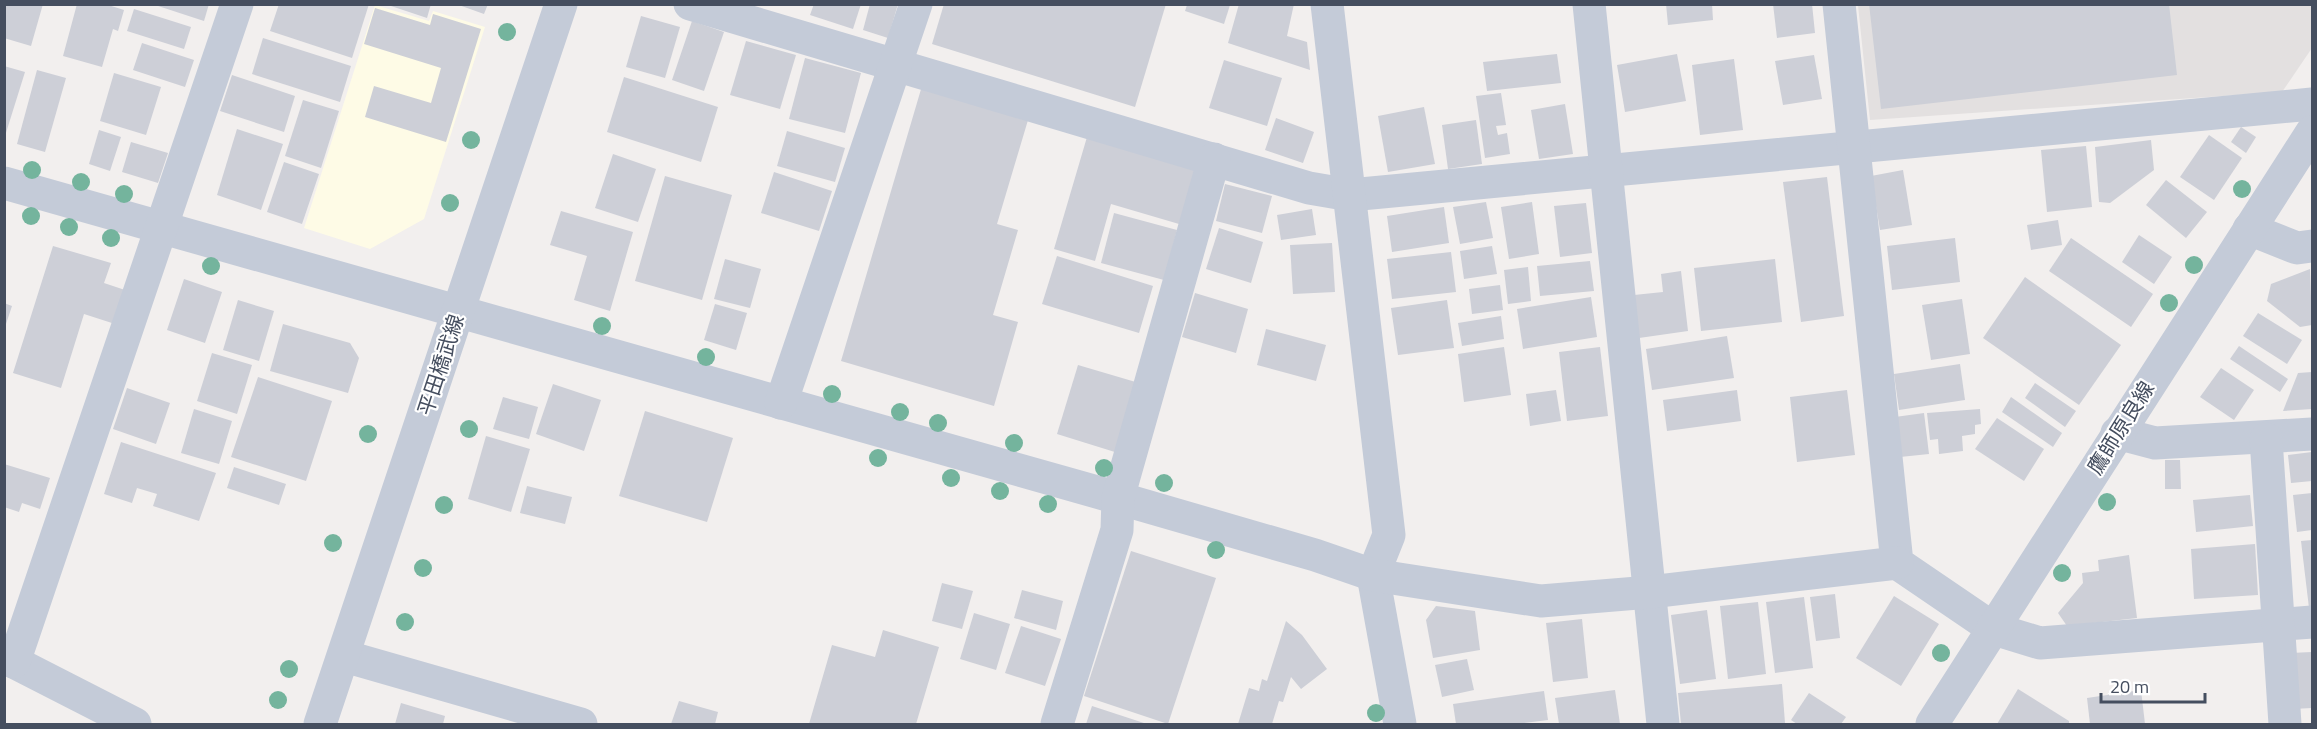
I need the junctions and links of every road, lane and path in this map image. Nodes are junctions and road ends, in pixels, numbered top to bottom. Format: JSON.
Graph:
{"nodes":[{"id":1,"x":237,"y":4,"type":"edge"},
{"id":2,"x":561,"y":4,"type":"edge"},
{"id":3,"x":690,"y":4,"type":"edge"},
{"id":4,"x":916,"y":4,"type":"edge"},
{"id":5,"x":1328,"y":4,"type":"edge"},
{"id":6,"x":1589,"y":4,"type":"edge"},
{"id":7,"x":1839,"y":4,"type":"edge"},
{"id":8,"x":896,"y":64,"type":"junction"},
{"id":9,"x":2313,"y":104,"type":"edge"},
{"id":10,"x":2313,"y":132,"type":"edge"},
{"id":11,"x":1853,"y":149,"type":"junction"},
{"id":12,"x":1214,"y":159,"type":"junction"},
{"id":13,"x":1605,"y":172,"type":"junction"},
{"id":14,"x":4,"y":183,"type":"edge"},
{"id":15,"x":1350,"y":195,"type":"junction"},
{"id":16,"x":162,"y":227,"type":"junction"},
{"id":17,"x":2249,"y":229,"type":"junction"},
{"id":18,"x":2313,"y":246,"type":"edge"},
{"id":19,"x":458,"y":313,"type":"junction"},
{"id":20,"x":781,"y":404,"type":"junction"},
{"id":21,"x":2117,"y":433,"type":"junction"},
{"id":22,"x":2313,"y":434,"type":"edge"},
{"id":23,"x":2266,"y":439,"type":"junction"},
{"id":24,"x":1118,"y":498,"type":"junction"},
{"id":25,"x":1898,"y":563,"type":"junction"},
{"id":26,"x":1373,"y":575,"type":"junction"},
{"id":27,"x":1650,"y":592,"type":"junction"},
{"id":28,"x":2313,"y":622,"type":"edge"},
{"id":29,"x":2279,"y":625,"type":"junction"},
{"id":30,"x":1995,"y":629,"type":"junction"},
{"id":31,"x":344,"y":656,"type":"junction"},
{"id":32,"x":9,"y":660,"type":"edge"},
{"id":33,"x":135,"y":724,"type":"edge"},
{"id":34,"x":320,"y":724,"type":"edge"},
{"id":35,"x":581,"y":724,"type":"edge"},
{"id":36,"x":1057,"y":724,"type":"edge"},
{"id":37,"x":1400,"y":724,"type":"edge"},
{"id":38,"x":1663,"y":724,"type":"edge"},
{"id":39,"x":1932,"y":724,"type":"edge"},
{"id":40,"x":2285,"y":724,"type":"edge"}],
"edges":[{"from":1,"to":16,"type":"street"},
{"from":2,"to":19,"type":"street","name":"平田橋武線"},
{"from":3,"to":8,"type":"street"},
{"from":4,"to":8,"type":"street"},
{"from":5,"to":15,"type":"street"},
{"from":6,"to":13,"type":"street"},
{"from":7,"to":11,"type":"street"},
{"from":8,"to":12,"type":"street"},
{"from":8,"to":20,"type":"street"},
{"from":9,"to":11,"type":"street"},
{"from":10,"to":17,"type":"street","name":"鷹師原良線"},
{"from":11,"to":13,"type":"street"},
{"from":11,"to":25,"type":"street"},
{"from":12,"to":15,"type":"street"},
{"from":12,"to":24,"type":"street"},
{"from":13,"to":15,"type":"street"},
{"from":13,"to":27,"type":"street"},
{"from":14,"to":16,"type":"street"},
{"from":15,"to":26,"type":"street"},
{"from":16,"to":19,"type":"street"},
{"from":16,"to":32,"type":"street"},
{"from":17,"to":18,"type":"street"},
{"from":17,"to":21,"type":"street","name":"鷹師原良線"},
{"from":19,"to":20,"type":"street"},
{"from":19,"to":31,"type":"street","name":"平田橋武線"},
{"from":20,"to":24,"type":"street"},
{"from":21,"to":23,"type":"street"},
{"from":21,"to":30,"type":"street","name":"鷹師原良線"},
{"from":22,"to":23,"type":"street"},
{"from":23,"to":29,"type":"street"},
{"from":24,"to":26,"type":"street"},
{"from":24,"to":36,"type":"street"},
{"from":25,"to":27,"type":"street"},
{"from":25,"to":30,"type":"street"},
{"from":26,"to":27,"type":"street"},
{"from":26,"to":37,"type":"street"},
{"from":27,"to":38,"type":"street"},
{"from":28,"to":29,"type":"street"},
{"from":29,"to":30,"type":"street"},
{"from":29,"to":40,"type":"street"},
{"from":30,"to":39,"type":"street","name":"鷹師原良線"},
{"from":31,"to":34,"type":"street","name":"平田橋武線"},
{"from":31,"to":35,"type":"street"},
{"from":32,"to":33,"type":"street"}]}
